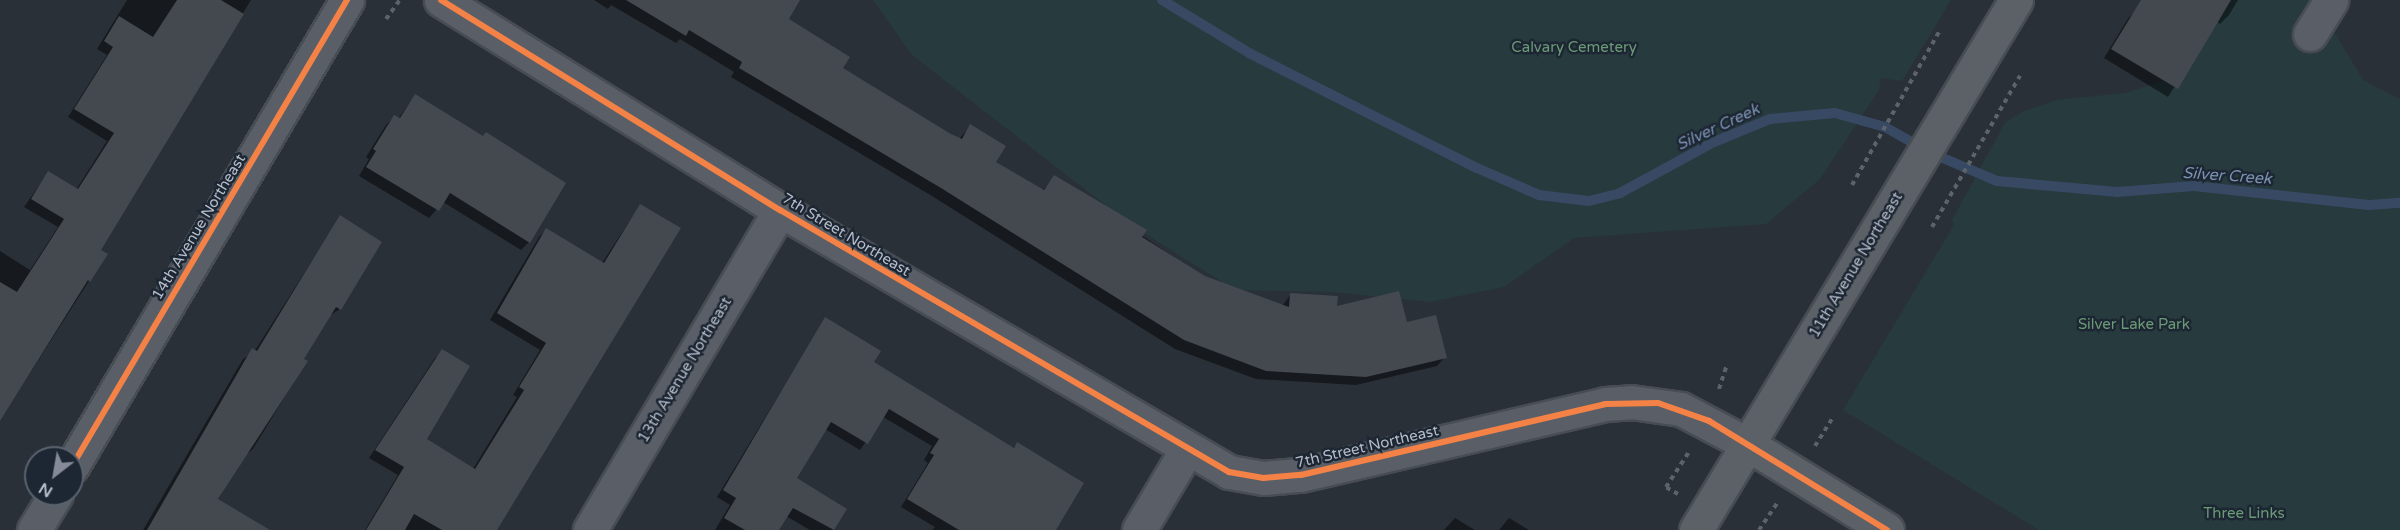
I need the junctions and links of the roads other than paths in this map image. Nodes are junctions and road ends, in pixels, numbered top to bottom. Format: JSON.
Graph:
{"nodes":[{"id":1,"x":347,"y":0,"type":"edge"},
{"id":2,"x":441,"y":0,"type":"edge"},
{"id":3,"x":2016,"y":0,"type":"edge"},
{"id":4,"x":2331,"y":0,"type":"edge"},
{"id":5,"x":2310,"y":34,"type":"dead end"},
{"id":6,"x":780,"y":210,"type":"junction"},
{"id":7,"x":1749,"y":445,"type":"junction"},
{"id":8,"x":84,"y":446,"type":"edge"},
{"id":9,"x":1186,"y":451,"type":"junction"},
{"id":10,"x":49,"y":506,"type":"edge"},
{"id":11,"x":34,"y":530,"type":"edge"},
{"id":12,"x":590,"y":530,"type":"edge"},
{"id":13,"x":1139,"y":530,"type":"edge"},
{"id":14,"x":1696,"y":530,"type":"edge"},
{"id":15,"x":1887,"y":530,"type":"edge"}],
"edges":[{"from":1,"to":8,"type":"street","name":"14th Avenue Northeast"},
{"from":2,"to":6,"type":"street","name":"7th Street Northeast"},
{"from":3,"to":7,"type":"main road","name":"11th Avenue Northeast"},
{"from":4,"to":5,"type":"street"},
{"from":6,"to":9,"type":"street","name":"7th Street Northeast"},
{"from":6,"to":12,"type":"street","name":"13th Avenue Northeast"},
{"from":7,"to":9,"type":"street","name":"7th Street Northeast"},
{"from":7,"to":14,"type":"main road","name":"11th Avenue Northeast"},
{"from":7,"to":15,"type":"main road","name":"7th Street Northeast"},
{"from":9,"to":13,"type":"street"},
{"from":10,"to":11,"type":"street"}]}
